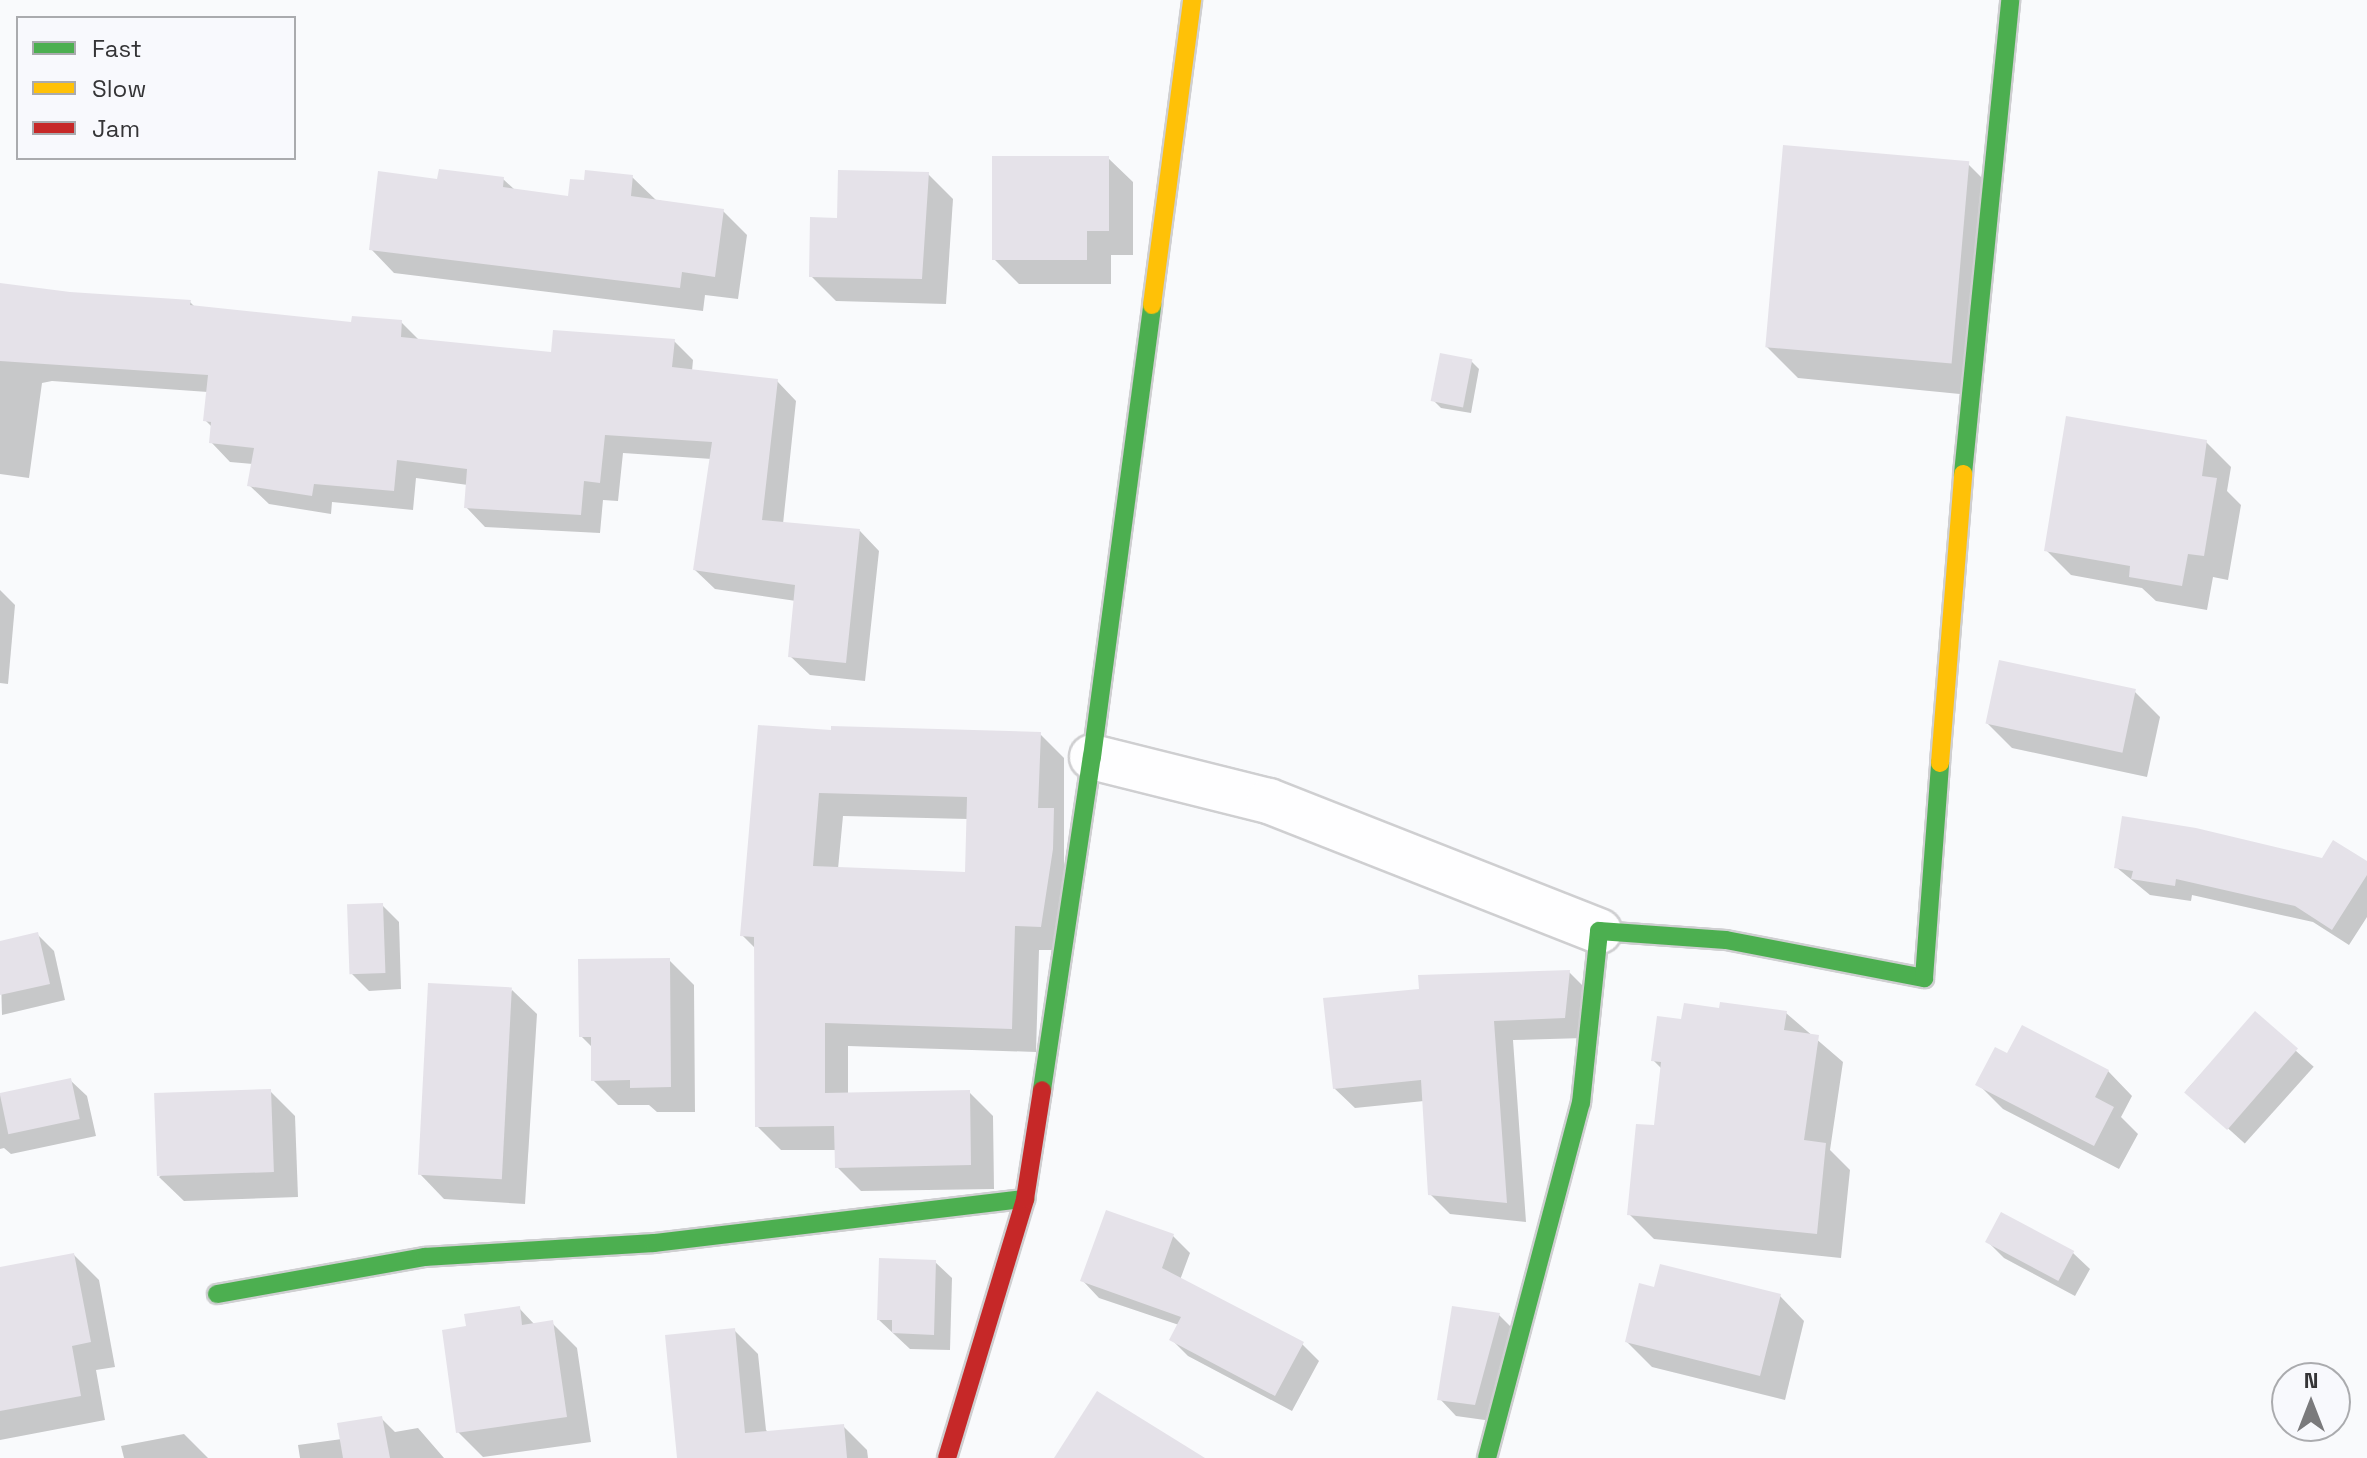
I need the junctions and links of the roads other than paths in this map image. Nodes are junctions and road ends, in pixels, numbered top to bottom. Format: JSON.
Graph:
{"nodes":[{"id":1,"x":1192,"y":0,"type":"edge"},
{"id":2,"x":2010,"y":0,"type":"edge"},
{"id":3,"x":1092,"y":757,"type":"junction"},
{"id":4,"x":1599,"y":931,"type":"junction"},
{"id":5,"x":1025,"y":1199,"type":"junction"},
{"id":6,"x":217,"y":1294,"type":"dead end"},
{"id":7,"x":947,"y":1458,"type":"edge"},
{"id":8,"x":1487,"y":1458,"type":"edge"}],
"edges":[{"from":1,"to":3,"type":"street"},
{"from":2,"to":4,"type":"street"},
{"from":3,"to":4,"type":"street"},
{"from":3,"to":5,"type":"street"},
{"from":4,"to":8,"type":"street"},
{"from":5,"to":6,"type":"street"},
{"from":5,"to":7,"type":"street"}]}
